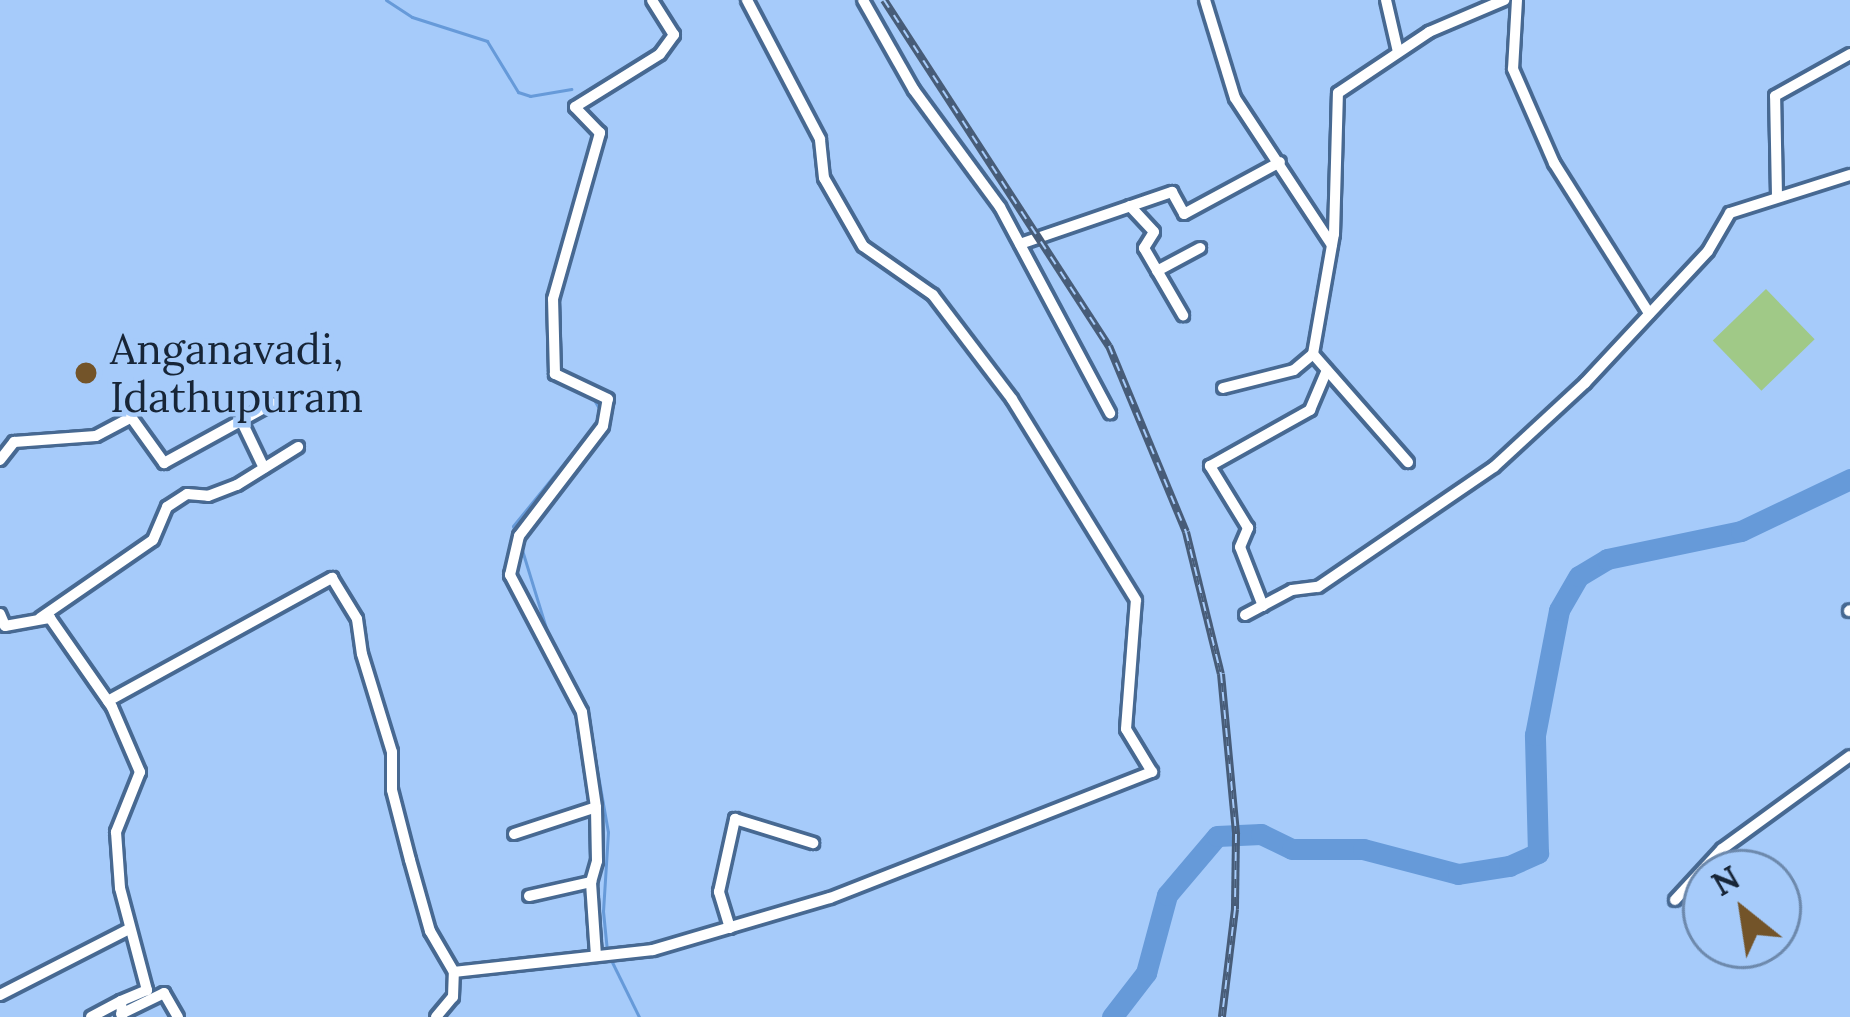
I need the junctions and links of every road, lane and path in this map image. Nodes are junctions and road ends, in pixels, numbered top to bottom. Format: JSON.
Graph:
{"nodes":[{"id":1,"x":747,"y":0,"type":"edge"},
{"id":2,"x":863,"y":0,"type":"edge"},
{"id":3,"x":1205,"y":0,"type":"edge"},
{"id":4,"x":1386,"y":0,"type":"edge"},
{"id":5,"x":1504,"y":0,"type":"edge"},
{"id":6,"x":1517,"y":0,"type":"edge"},
{"id":7,"x":655,"y":1,"type":"edge"},
{"id":8,"x":1398,"y":52,"type":"junction"},
{"id":9,"x":1850,"y":54,"type":"edge"},
{"id":10,"x":1280,"y":162,"type":"junction"},
{"id":11,"x":1850,"y":175,"type":"edge"},
{"id":12,"x":1777,"y":196,"type":"junction"},
{"id":13,"x":1130,"y":206,"type":"junction"},
{"id":14,"x":1020,"y":244,"type":"junction"},
{"id":15,"x":1332,"y":246,"type":"junction"},
{"id":16,"x":1199,"y":248,"type":"dead end"},
{"id":17,"x":1157,"y":271,"type":"junction"},
{"id":18,"x":1648,"y":313,"type":"junction"},
{"id":19,"x":1183,"y":315,"type":"dead end"},
{"id":20,"x":1313,"y":354,"type":"junction"},
{"id":21,"x":1327,"y":370,"type":"junction"},
{"id":22,"x":1223,"y":388,"type":"dead end"},
{"id":23,"x":273,"y":403,"type":"dead end"},
{"id":24,"x":1110,"y":413,"type":"dead end"},
{"id":25,"x":241,"y":420,"type":"junction"},
{"id":26,"x":298,"y":447,"type":"dead end"},
{"id":27,"x":0,"y":460,"type":"edge"},
{"id":28,"x":1408,"y":462,"type":"dead end"},
{"id":29,"x":264,"y":468,"type":"junction"},
{"id":30,"x":1263,"y":606,"type":"junction"},
{"id":31,"x":0,"y":614,"type":"edge"},
{"id":32,"x":1245,"y":615,"type":"dead end"},
{"id":33,"x":37,"y":620,"type":"junction"},
{"id":34,"x":108,"y":701,"type":"junction"},
{"id":35,"x":1850,"y":755,"type":"edge"},
{"id":36,"x":596,"y":807,"type":"junction"},
{"id":37,"x":514,"y":834,"type":"dead end"},
{"id":38,"x":813,"y":842,"type":"dead end"},
{"id":39,"x":591,"y":882,"type":"junction"},
{"id":40,"x":530,"y":896,"type":"dead end"},
{"id":41,"x":1675,"y":900,"type":"dead end"},
{"id":42,"x":730,"y":928,"type":"junction"},
{"id":43,"x":130,"y":929,"type":"junction"},
{"id":44,"x":596,"y":956,"type":"junction"},
{"id":45,"x":454,"y":972,"type":"junction"},
{"id":46,"x":0,"y":995,"type":"edge"},
{"id":47,"x":121,"y":1011,"type":"edge"},
{"id":48,"x":91,"y":1017,"type":"edge"},
{"id":49,"x":178,"y":1017,"type":"edge"},
{"id":50,"x":436,"y":1017,"type":"edge"}],
"edges":[{"from":1,"to":42,"type":"street"},
{"from":2,"to":14,"type":"street"},
{"from":3,"to":10,"type":"street"},
{"from":4,"to":8,"type":"street"},
{"from":5,"to":8,"type":"street"},
{"from":6,"to":18,"type":"street"},
{"from":7,"to":36,"type":"street"},
{"from":8,"to":15,"type":"street"},
{"from":9,"to":12,"type":"street"},
{"from":10,"to":13,"type":"street"},
{"from":10,"to":15,"type":"street"},
{"from":11,"to":12,"type":"street"},
{"from":12,"to":18,"type":"street"},
{"from":13,"to":14,"type":"street"},
{"from":13,"to":17,"type":"street"},
{"from":14,"to":24,"type":"street"},
{"from":15,"to":20,"type":"street"},
{"from":16,"to":17,"type":"street"},
{"from":17,"to":19,"type":"street"},
{"from":18,"to":30,"type":"street"},
{"from":20,"to":21,"type":"street"},
{"from":20,"to":22,"type":"street"},
{"from":21,"to":28,"type":"street"},
{"from":21,"to":30,"type":"street"},
{"from":23,"to":25,"type":"street"},
{"from":25,"to":27,"type":"street"},
{"from":25,"to":29,"type":"street"},
{"from":26,"to":29,"type":"street"},
{"from":29,"to":33,"type":"street"},
{"from":30,"to":32,"type":"street"},
{"from":31,"to":33,"type":"street"},
{"from":33,"to":34,"type":"street"},
{"from":34,"to":43,"type":"street"},
{"from":34,"to":45,"type":"street"},
{"from":35,"to":41,"type":"street"},
{"from":36,"to":37,"type":"street"},
{"from":36,"to":39,"type":"street"},
{"from":38,"to":42,"type":"street"},
{"from":39,"to":40,"type":"street"},
{"from":39,"to":44,"type":"street"},
{"from":42,"to":44,"type":"street"},
{"from":43,"to":46,"type":"street"},
{"from":43,"to":47,"type":"street"},
{"from":44,"to":45,"type":"street"},
{"from":45,"to":50,"type":"street"},
{"from":47,"to":48,"type":"street"},
{"from":47,"to":49,"type":"street"}]}
